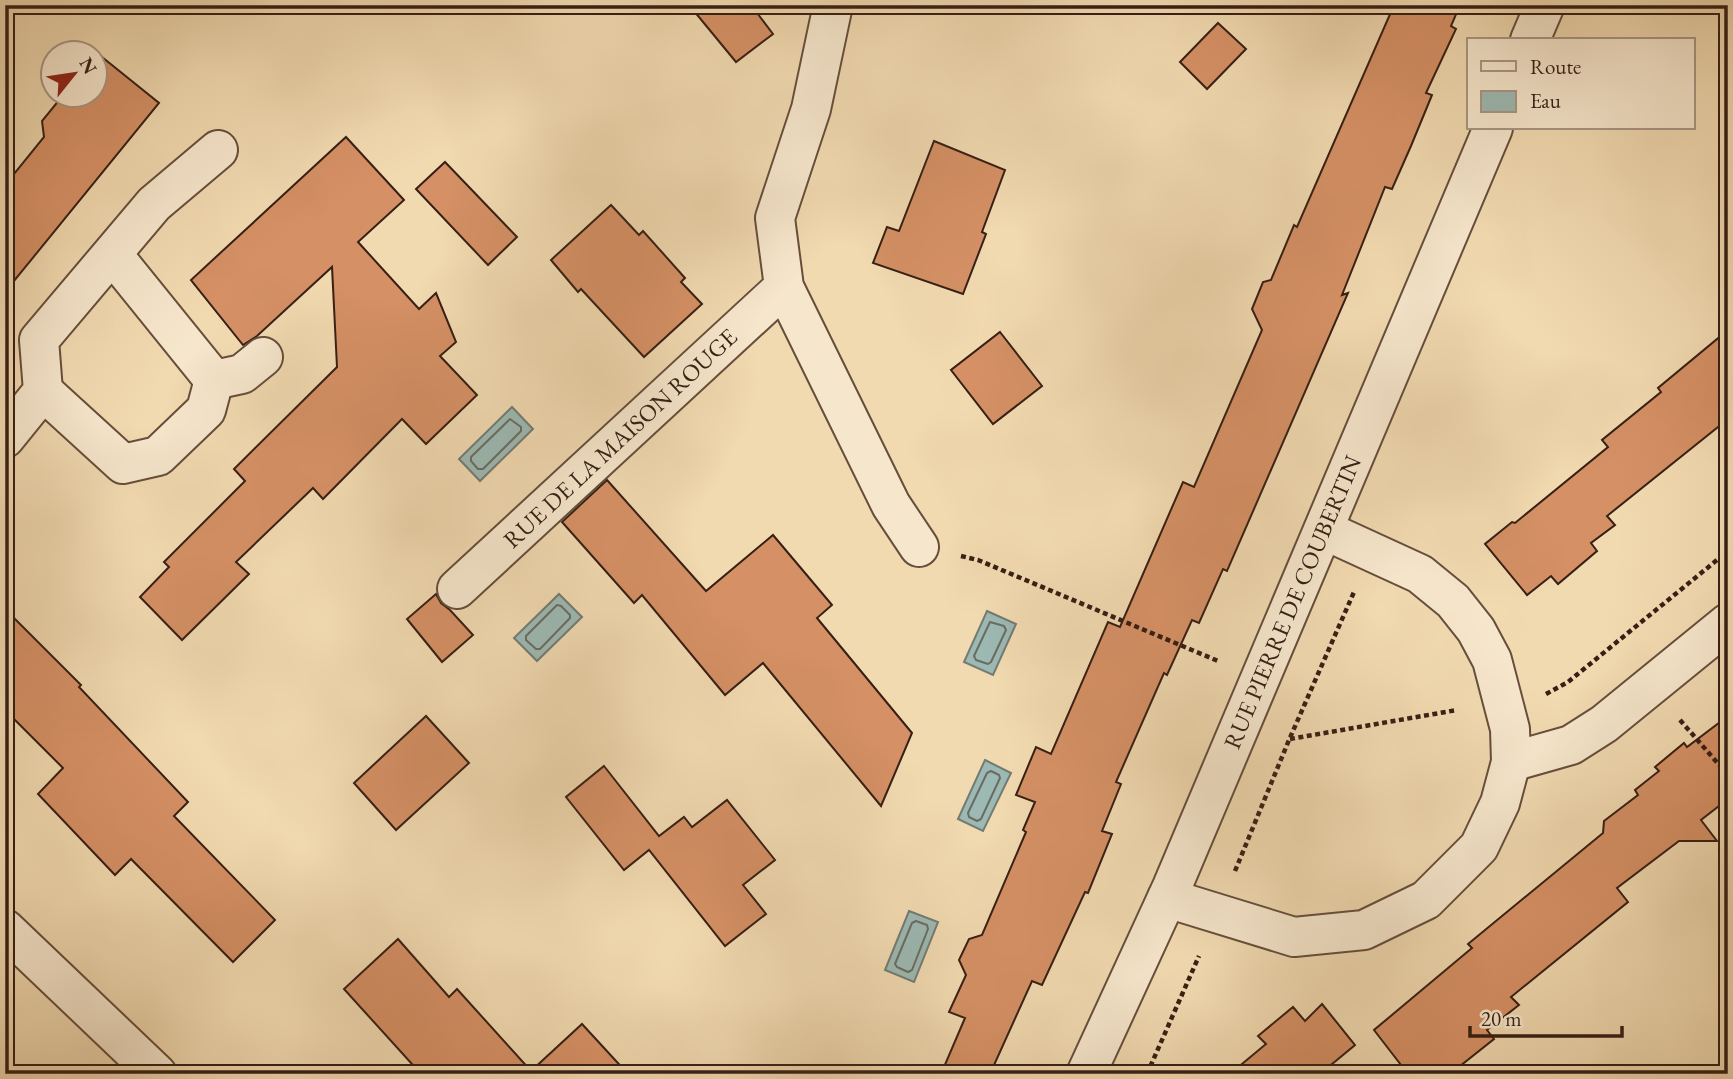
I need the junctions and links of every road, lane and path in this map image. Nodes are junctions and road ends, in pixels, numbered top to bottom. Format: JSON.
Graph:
{"nodes":[{"id":1,"x":833,"y":5,"type":"edge"},
{"id":2,"x":1545,"y":5,"type":"edge"},
{"id":3,"x":1531,"y":38,"type":"edge"},
{"id":4,"x":1492,"y":130,"type":"edge"},
{"id":5,"x":218,"y":150,"type":"dead end"},
{"id":6,"x":113,"y":255,"type":"junction"},
{"id":7,"x":784,"y":287,"type":"junction"},
{"id":8,"x":263,"y":357,"type":"dead end"},
{"id":9,"x":214,"y":380,"type":"junction"},
{"id":10,"x":43,"y":391,"type":"junction"},
{"id":11,"x":5,"y":438,"type":"edge"},
{"id":12,"x":1324,"y":530,"type":"junction"},
{"id":13,"x":919,"y":547,"type":"joint"},
{"id":14,"x":1373,"y":550,"type":"junction"},
{"id":15,"x":457,"y":589,"type":"dead end"},
{"id":16,"x":1728,"y":624,"type":"edge"},
{"id":17,"x":1260,"y":679,"type":"junction"},
{"id":18,"x":1511,"y":762,"type":"junction"},
{"id":19,"x":1167,"y":898,"type":"junction"},
{"id":20,"x":1218,"y":914,"type":"junction"},
{"id":21,"x":5,"y":929,"type":"edge"},
{"id":22,"x":157,"y":1074,"type":"edge"},
{"id":23,"x":1086,"y":1074,"type":"edge"},
{"id":24,"x":1147,"y":1074,"type":"edge"}],
"edges":[{"from":1,"to":7,"type":"street"},
{"from":2,"to":3,"type":"street"},
{"from":4,"to":12,"type":"street","name":"RUE PIERRE DE COUBERTIN"},
{"from":5,"to":6,"type":"street"},
{"from":6,"to":9,"type":"street"},
{"from":6,"to":10,"type":"street"},
{"from":7,"to":13,"type":"street"},
{"from":7,"to":15,"type":"street","name":"RUE DE LA MAISON ROUGE"},
{"from":8,"to":9,"type":"street"},
{"from":9,"to":10,"type":"street"},
{"from":10,"to":11,"type":"street"},
{"from":12,"to":14,"type":"street"},
{"from":12,"to":17,"type":"street","name":"RUE PIERRE DE COUBERTIN"},
{"from":13,"to":17,"type":"path"},
{"from":14,"to":18,"type":"street"},
{"from":14,"to":20,"type":"path"},
{"from":16,"to":18,"type":"street"},
{"from":17,"to":19,"type":"street","name":"RUE PIERRE DE COUBERTIN"},
{"from":18,"to":20,"type":"street"},
{"from":19,"to":20,"type":"street"},
{"from":19,"to":23,"type":"street","name":"RUE PIERRE DE COUBERTIN"},
{"from":20,"to":24,"type":"path"},
{"from":21,"to":22,"type":"street"}]}
